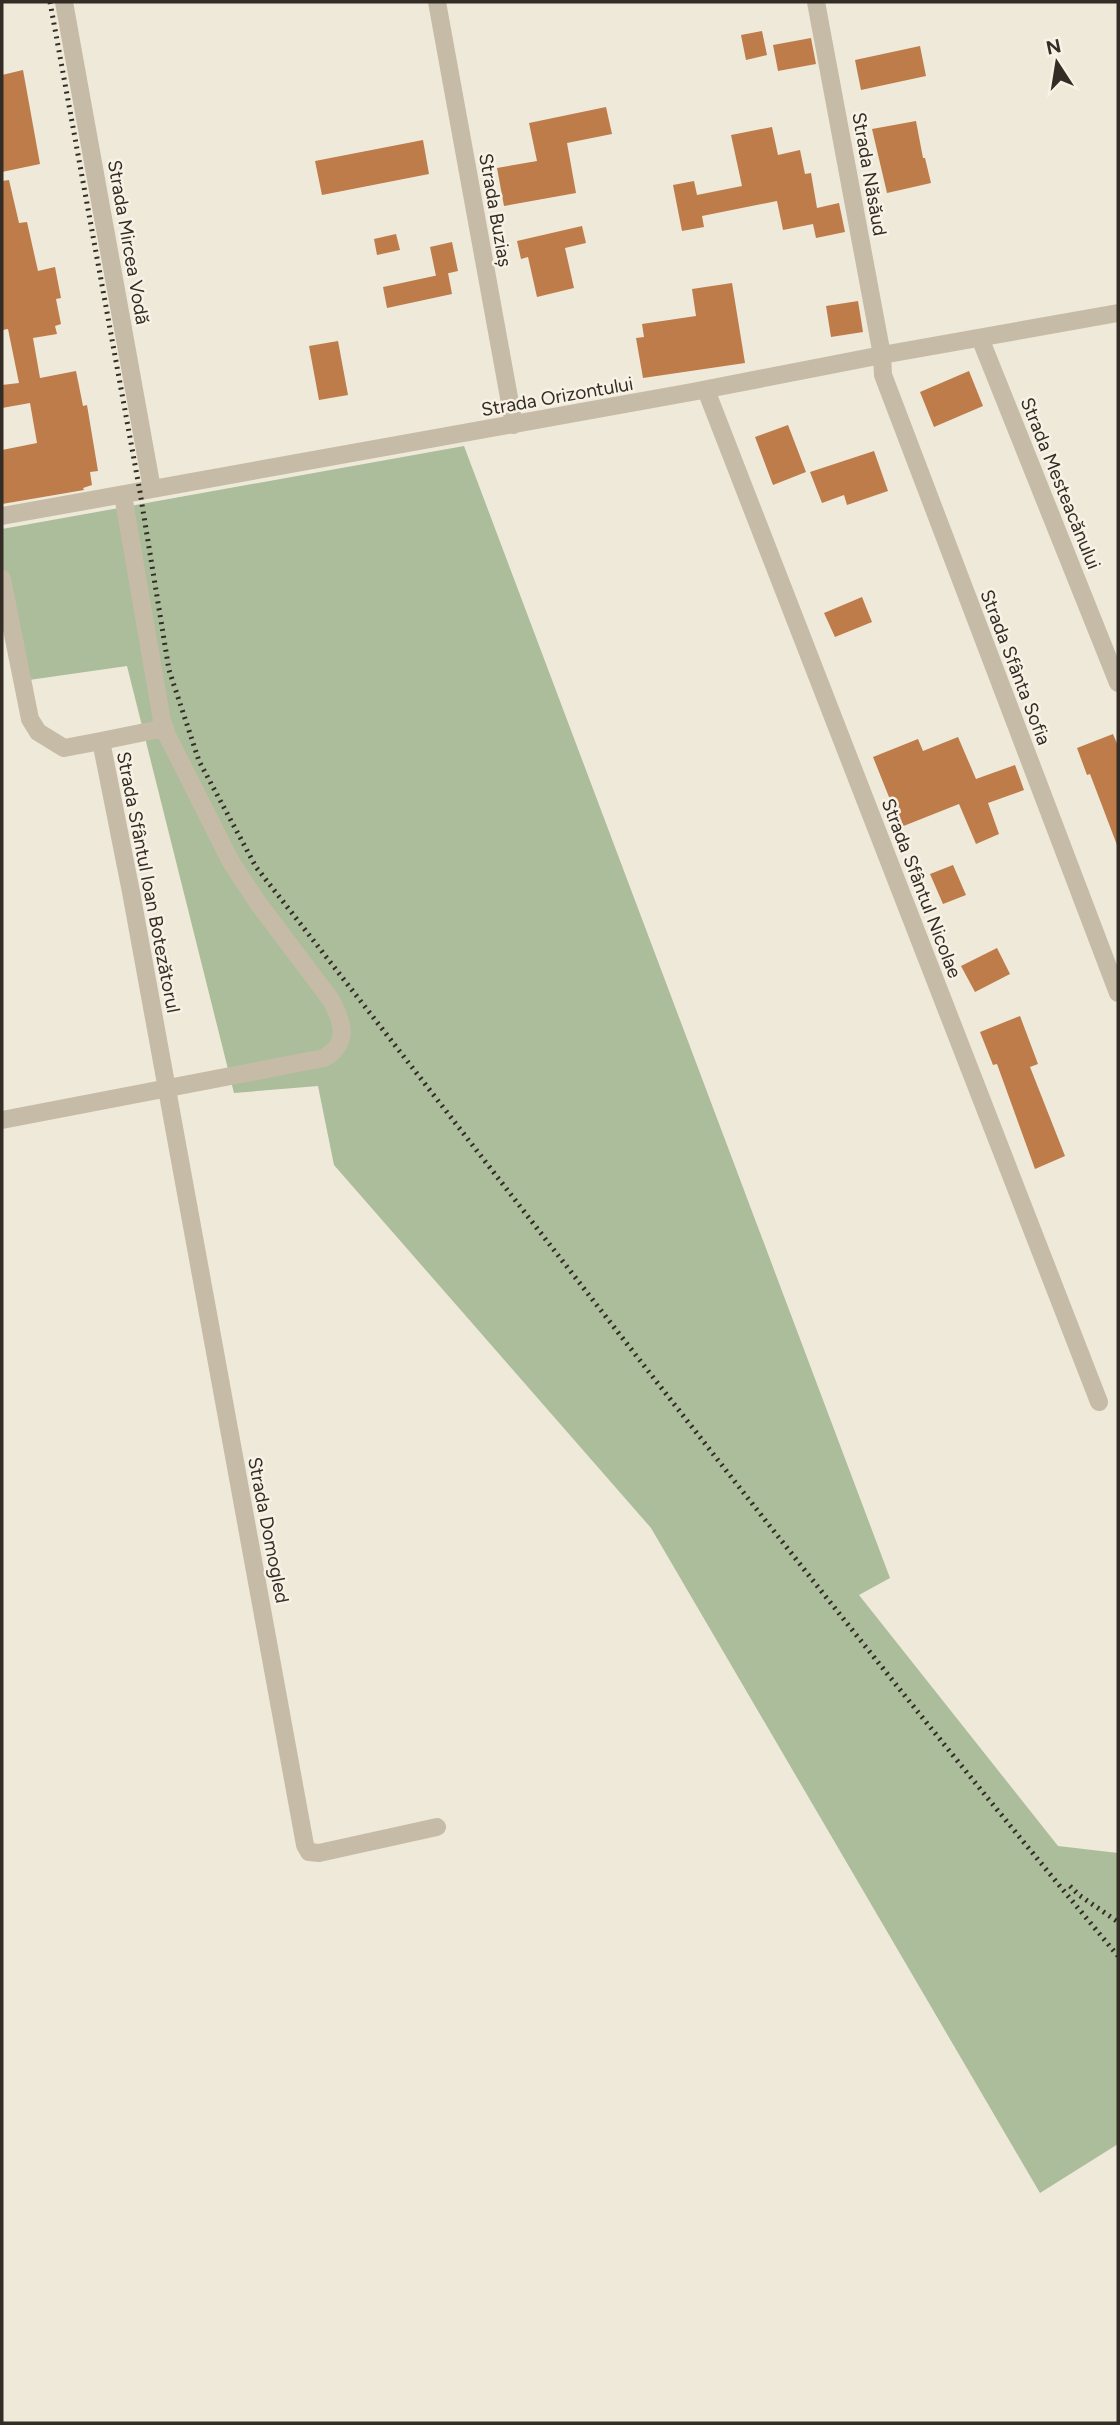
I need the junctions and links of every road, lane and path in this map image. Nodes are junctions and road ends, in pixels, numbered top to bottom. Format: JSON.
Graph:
{"nodes":[{"id":1,"x":64,"y":2,"type":"edge"},
{"id":2,"x":437,"y":2,"type":"edge"},
{"id":3,"x":816,"y":2,"type":"edge"},
{"id":4,"x":1118,"y":313,"type":"edge"},
{"id":5,"x":980,"y":338,"type":"junction"},
{"id":6,"x":882,"y":355,"type":"junction"},
{"id":7,"x":706,"y":390,"type":"junction"},
{"id":8,"x":514,"y":425,"type":"junction"},
{"id":9,"x":152,"y":489,"type":"junction"},
{"id":10,"x":122,"y":495,"type":"junction"},
{"id":11,"x":2,"y":516,"type":"edge"},
{"id":12,"x":2,"y":579,"type":"edge"},
{"id":13,"x":1118,"y":683,"type":"edge"},
{"id":14,"x":164,"y":728,"type":"junction"},
{"id":15,"x":101,"y":741,"type":"junction"},
{"id":16,"x":1118,"y":993,"type":"edge"},
{"id":17,"x":167,"y":1088,"type":"junction"},
{"id":18,"x":2,"y":1120,"type":"edge"},
{"id":19,"x":1099,"y":1402,"type":"dead end"},
{"id":20,"x":437,"y":1828,"type":"dead end"}],
"edges":[{"from":1,"to":9,"type":"street","name":"Strada Mircea Vodă"},
{"from":2,"to":8,"type":"street","name":"Strada Buziaș"},
{"from":3,"to":6,"type":"street","name":"Strada Năsăud"},
{"from":4,"to":5,"type":"street","name":"Strada Orizontului"},
{"from":5,"to":6,"type":"street","name":"Strada Orizontului"},
{"from":5,"to":13,"type":"street","name":"Strada Mesteacănului"},
{"from":6,"to":7,"type":"street","name":"Strada Orizontului"},
{"from":6,"to":16,"type":"street","name":"Strada Sfânta Sofia"},
{"from":7,"to":8,"type":"street","name":"Strada Orizontului"},
{"from":7,"to":19,"type":"street","name":"Strada Sfântul Nicolae"},
{"from":8,"to":9,"type":"street","name":"Strada Orizontului"},
{"from":9,"to":10,"type":"street","name":"Strada Orizontului"},
{"from":10,"to":11,"type":"street","name":"Strada Orizontului"},
{"from":10,"to":14,"type":"street"},
{"from":12,"to":15,"type":"street","name":"Strada Sfântul Ioan Botezătorul"},
{"from":14,"to":15,"type":"street"},
{"from":14,"to":17,"type":"street"},
{"from":15,"to":17,"type":"street","name":"Strada Sfântul Ioan Botezătorul"},
{"from":17,"to":18,"type":"street"},
{"from":17,"to":20,"type":"street","name":"Strada Domogled"}]}
